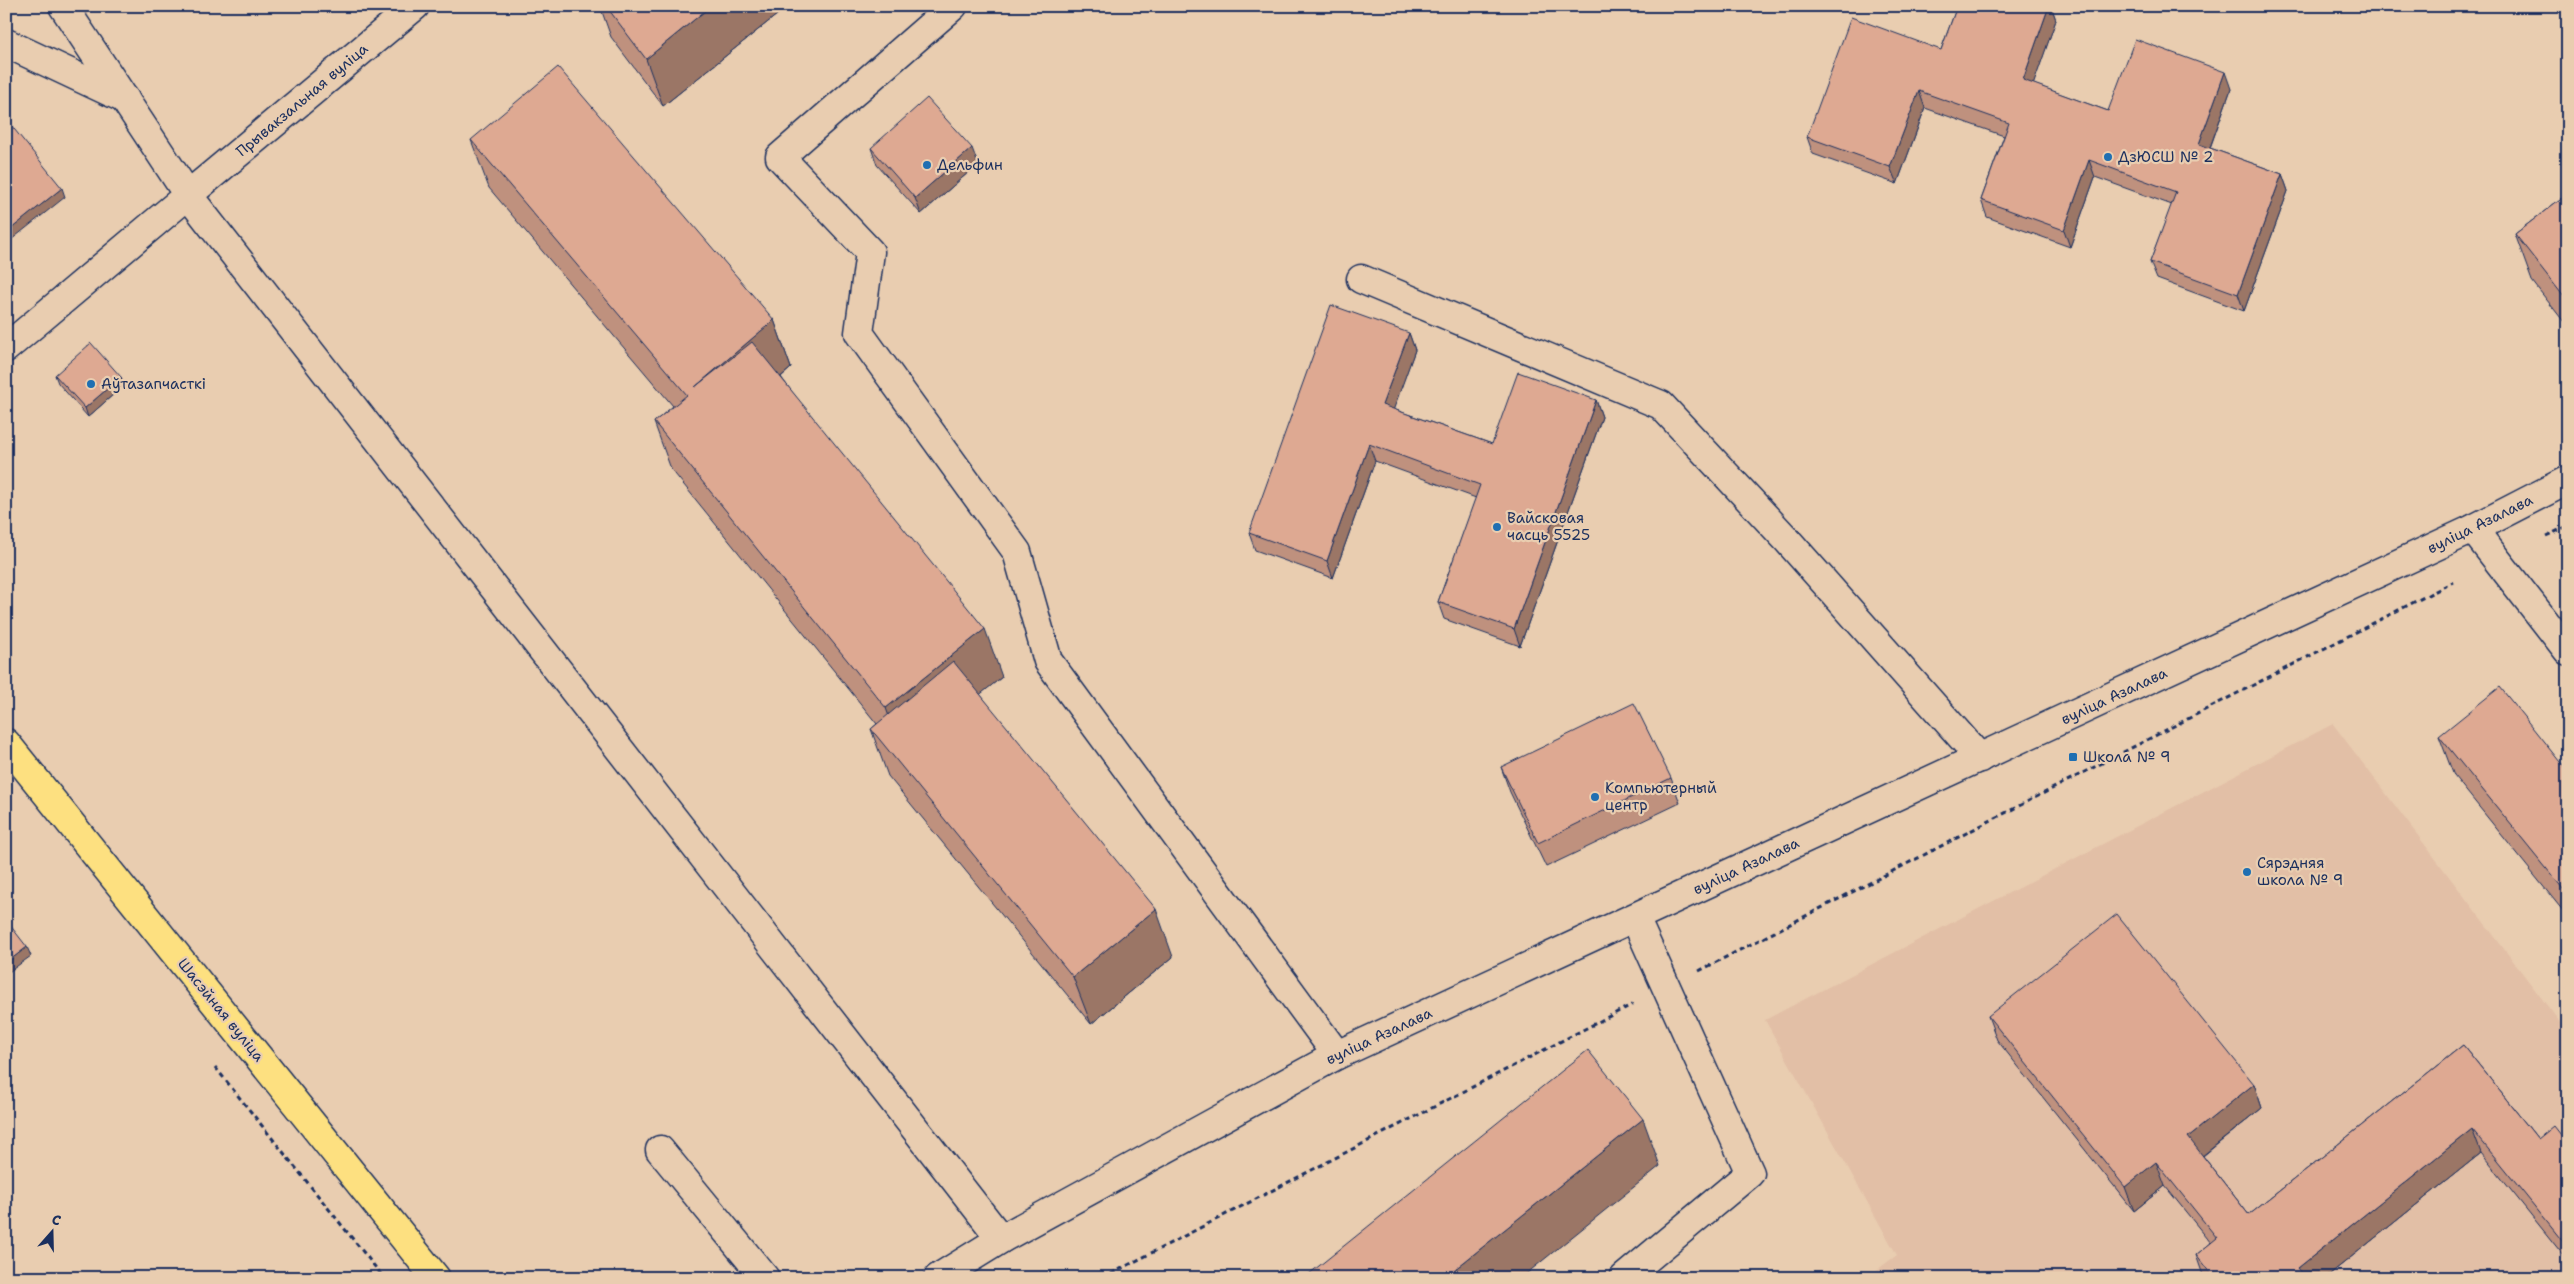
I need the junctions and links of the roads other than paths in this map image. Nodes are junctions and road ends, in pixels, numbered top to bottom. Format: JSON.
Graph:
{"nodes":[{"id":1,"x":63,"y":6,"type":"edge"},
{"id":2,"x":415,"y":6,"type":"edge"},
{"id":3,"x":954,"y":6,"type":"edge"},
{"id":4,"x":6,"y":43,"type":"edge"},
{"id":5,"x":125,"y":99,"type":"junction"},
{"id":6,"x":188,"y":195,"type":"junction"},
{"id":7,"x":1362,"y":279,"type":"dead end"},
{"id":8,"x":6,"y":348,"type":"edge"},
{"id":9,"x":2568,"y":480,"type":"edge"},
{"id":10,"x":2473,"y":529,"type":"junction"},
{"id":11,"x":2568,"y":651,"type":"edge"},
{"id":12,"x":6,"y":743,"type":"edge"},
{"id":13,"x":1980,"y":758,"type":"junction"},
{"id":14,"x":1635,"y":918,"type":"junction"},
{"id":15,"x":1337,"y":1055,"type":"junction"},
{"id":16,"x":660,"y":1150,"type":"dead end"},
{"id":17,"x":1001,"y":1239,"type":"junction"},
{"id":18,"x":436,"y":1278,"type":"edge"},
{"id":19,"x":765,"y":1278,"type":"edge"},
{"id":20,"x":938,"y":1278,"type":"edge"},
{"id":21,"x":1624,"y":1278,"type":"edge"}],
"edges":[{"from":1,"to":5,"type":"street"},
{"from":2,"to":6,"type":"street","name":"Прывакзальная вуліца"},
{"from":3,"to":15,"type":"street"},
{"from":4,"to":5,"type":"street"},
{"from":5,"to":6,"type":"street"},
{"from":6,"to":8,"type":"street","name":"Прывакзальная вуліца"},
{"from":6,"to":17,"type":"street"},
{"from":7,"to":13,"type":"street"},
{"from":9,"to":10,"type":"street","name":"вуліца Азалава"},
{"from":10,"to":11,"type":"street"},
{"from":10,"to":13,"type":"street","name":"вуліца Азалава"},
{"from":12,"to":18,"type":"main road","name":"Шасэйная вуліца"},
{"from":13,"to":14,"type":"street","name":"вуліца Азалава"},
{"from":14,"to":15,"type":"street","name":"вуліца Азалава"},
{"from":14,"to":21,"type":"street"},
{"from":15,"to":17,"type":"street","name":"вуліца Азалава"},
{"from":16,"to":19,"type":"street"},
{"from":17,"to":20,"type":"street","name":"вуліца Азалава"}]}
